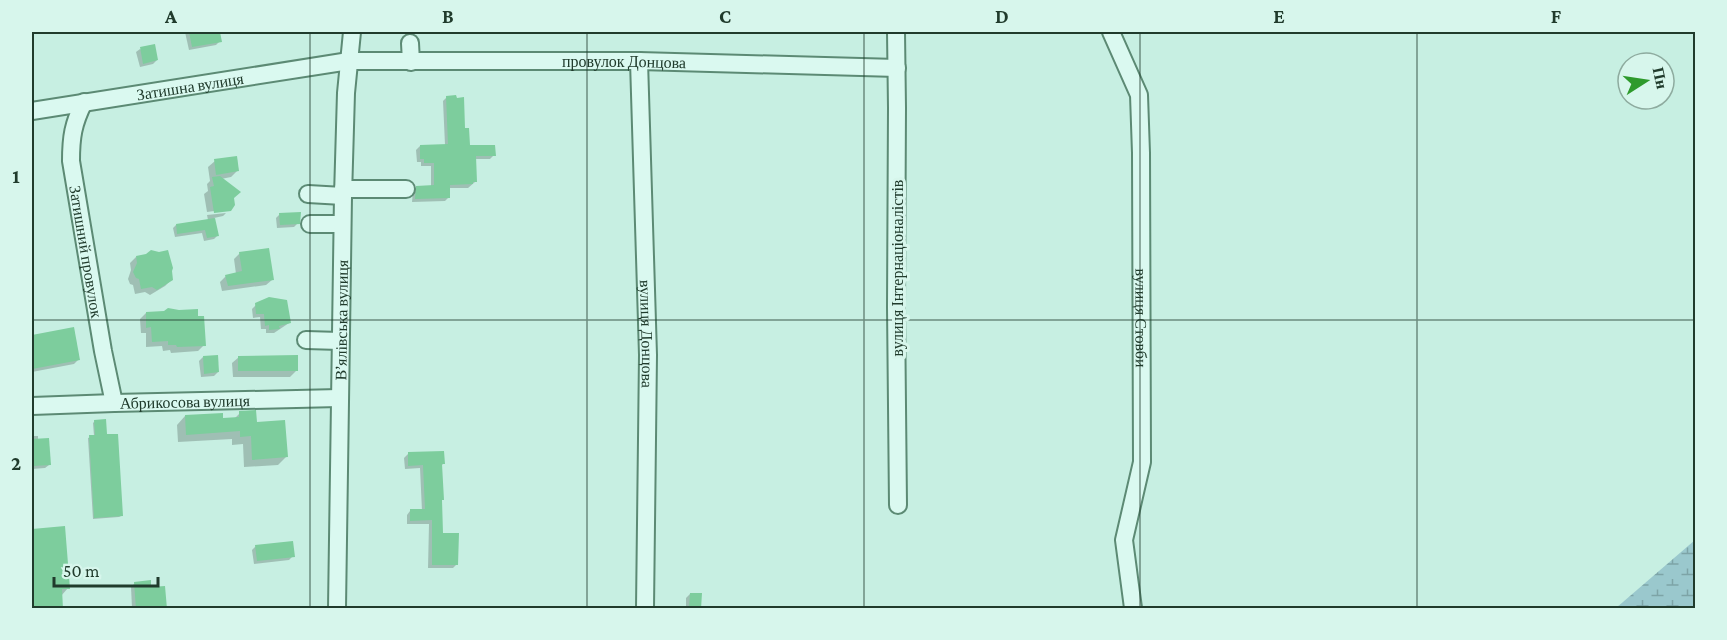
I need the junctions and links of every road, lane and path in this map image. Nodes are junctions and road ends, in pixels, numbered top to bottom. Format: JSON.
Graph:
{"nodes":[{"id":1,"x":352,"y":32,"type":"edge"},
{"id":2,"x":896,"y":32,"type":"edge"},
{"id":3,"x":1111,"y":32,"type":"edge"},
{"id":4,"x":410,"y":43,"type":"dead end"},
{"id":5,"x":349,"y":61,"type":"junction"},
{"id":6,"x":639,"y":61,"type":"junction"},
{"id":7,"x":411,"y":62,"type":"junction"},
{"id":8,"x":897,"y":68,"type":"junction"},
{"id":9,"x":84,"y":102,"type":"junction"},
{"id":10,"x":32,"y":111,"type":"edge"},
{"id":11,"x":406,"y":189,"type":"dead end"},
{"id":12,"x":343,"y":192,"type":"junction"},
{"id":13,"x":308,"y":194,"type":"dead end"},
{"id":14,"x":310,"y":224,"type":"dead end"},
{"id":15,"x":342,"y":224,"type":"junction"},
{"id":16,"x":306,"y":340,"type":"dead end"},
{"id":17,"x":340,"y":341,"type":"junction"},
{"id":18,"x":339,"y":398,"type":"junction"},
{"id":19,"x":114,"y":403,"type":"junction"},
{"id":20,"x":32,"y":406,"type":"edge"},
{"id":21,"x":898,"y":505,"type":"dead end"},
{"id":22,"x":337,"y":609,"type":"edge"},
{"id":23,"x":645,"y":609,"type":"edge"},
{"id":24,"x":1133,"y":609,"type":"edge"}],
"edges":[{"from":1,"to":5,"type":"street","name":"В’ялівська вулиця"},
{"from":2,"to":8,"type":"street","name":"вулиця Інтернаціоналістів"},
{"from":3,"to":24,"type":"street","name":"вулиця Стовби"},
{"from":4,"to":7,"type":"street"},
{"from":5,"to":7,"type":"street","name":"провулок Донцова"},
{"from":5,"to":9,"type":"street","name":"Затишна вулиця"},
{"from":5,"to":12,"type":"street","name":"В’ялівська вулиця"},
{"from":6,"to":7,"type":"street","name":"провулок Донцова"},
{"from":6,"to":8,"type":"street","name":"провулок Донцова"},
{"from":6,"to":23,"type":"street","name":"вулиця Донцова"},
{"from":8,"to":21,"type":"street","name":"вулиця Інтернаціоналістів"},
{"from":9,"to":10,"type":"street","name":"Затишна вулиця"},
{"from":9,"to":19,"type":"street","name":"Затишний провулок"},
{"from":11,"to":12,"type":"street"},
{"from":12,"to":13,"type":"street"},
{"from":12,"to":15,"type":"street","name":"В’ялівська вулиця"},
{"from":14,"to":15,"type":"street"},
{"from":15,"to":17,"type":"street","name":"В’ялівська вулиця"},
{"from":16,"to":17,"type":"street"},
{"from":17,"to":18,"type":"street","name":"В’ялівська вулиця"},
{"from":18,"to":19,"type":"street","name":"Абрикосова вулиця"},
{"from":18,"to":22,"type":"street","name":"В’ялівська вулиця"},
{"from":19,"to":20,"type":"street","name":"Абрикосова вулиця"}]}
